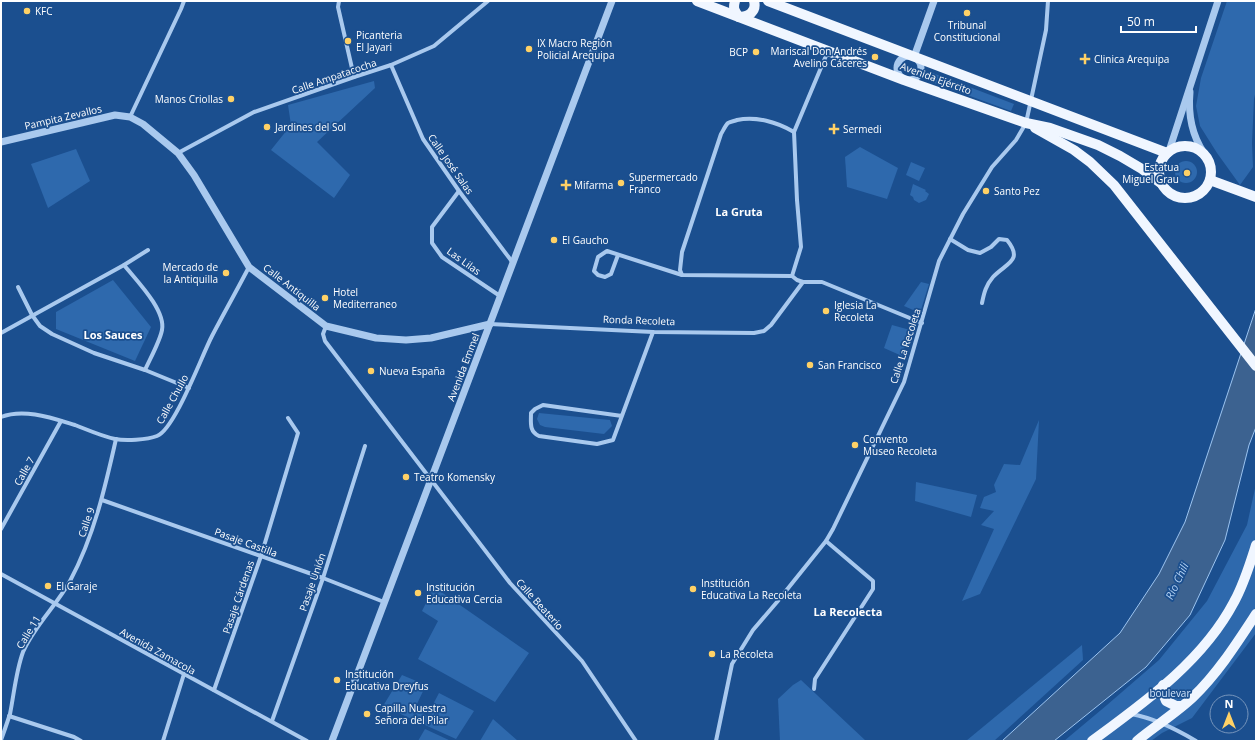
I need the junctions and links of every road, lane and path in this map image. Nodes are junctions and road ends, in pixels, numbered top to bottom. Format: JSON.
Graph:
{"nodes":[{"id":1,"x":184,"y":1,"type":"edge"},
{"id":2,"x":339,"y":1,"type":"edge"},
{"id":3,"x":488,"y":1,"type":"edge"},
{"id":4,"x":612,"y":1,"type":"edge"},
{"id":5,"x":697,"y":1,"type":"edge"},
{"id":6,"x":734,"y":1,"type":"edge"},
{"id":7,"x":754,"y":1,"type":"edge"},
{"id":8,"x":768,"y":1,"type":"edge"},
{"id":9,"x":934,"y":1,"type":"edge"},
{"id":10,"x":1048,"y":1,"type":"edge"},
{"id":11,"x":1218,"y":1,"type":"edge"},
{"id":12,"x":739,"y":17,"type":"junction"},
{"id":13,"x":828,"y":51,"type":"junction"},
{"id":14,"x":914,"y":57,"type":"junction"},
{"id":15,"x":391,"y":65,"type":"junction"},
{"id":16,"x":354,"y":77,"type":"junction"},
{"id":17,"x":904,"y":80,"type":"junction"},
{"id":18,"x":1192,"y":81,"type":"junction"},
{"id":19,"x":1031,"y":101,"type":"junction"},
{"id":20,"x":130,"y":117,"type":"junction"},
{"id":21,"x":1026,"y":123,"type":"junction"},
{"id":22,"x":794,"y":132,"type":"junction"},
{"id":23,"x":1,"y":142,"type":"edge"},
{"id":24,"x":1168,"y":152,"type":"junction"},
{"id":25,"x":178,"y":153,"type":"junction"},
{"id":26,"x":1204,"y":153,"type":"junction"},
{"id":27,"x":1210,"y":180,"type":"junction"},
{"id":28,"x":1162,"y":184,"type":"junction"},
{"id":29,"x":459,"y":191,"type":"junction"},
{"id":30,"x":1256,"y":197,"type":"edge"},
{"id":31,"x":950,"y":239,"type":"junction"},
{"id":32,"x":148,"y":250,"type":"dead end"},
{"id":33,"x":618,"y":255,"type":"junction"},
{"id":34,"x":513,"y":263,"type":"junction"},
{"id":35,"x":124,"y":265,"type":"junction"},
{"id":36,"x":250,"y":267,"type":"junction"},
{"id":37,"x":682,"y":276,"type":"junction"},
{"id":38,"x":792,"y":276,"type":"junction"},
{"id":39,"x":803,"y":282,"type":"junction"},
{"id":40,"x":18,"y":287,"type":"dead end"},
{"id":41,"x":500,"y":296,"type":"junction"},
{"id":42,"x":982,"y":303,"type":"dead end"},
{"id":43,"x":32,"y":315,"type":"junction"},
{"id":44,"x":922,"y":323,"type":"junction"},
{"id":45,"x":490,"y":324,"type":"junction"},
{"id":46,"x":326,"y":326,"type":"junction"},
{"id":47,"x":653,"y":332,"type":"junction"},
{"id":48,"x":1,"y":333,"type":"edge"},
{"id":49,"x":1256,"y":366,"type":"edge"},
{"id":50,"x":145,"y":370,"type":"junction"},
{"id":51,"x":189,"y":388,"type":"junction"},
{"id":52,"x":622,"y":416,"type":"junction"},
{"id":53,"x":1,"y":417,"type":"edge"},
{"id":54,"x":288,"y":418,"type":"dead end"},
{"id":55,"x":61,"y":421,"type":"junction"},
{"id":56,"x":116,"y":439,"type":"junction"},
{"id":57,"x":365,"y":446,"type":"dead end"},
{"id":58,"x":431,"y":480,"type":"junction"},
{"id":59,"x":102,"y":500,"type":"junction"},
{"id":60,"x":1,"y":530,"type":"edge"},
{"id":61,"x":826,"y":541,"type":"junction"},
{"id":62,"x":1256,"y":545,"type":"edge"},
{"id":63,"x":261,"y":556,"type":"junction"},
{"id":64,"x":1,"y":574,"type":"edge"},
{"id":65,"x":323,"y":578,"type":"junction"},
{"id":66,"x":384,"y":602,"type":"junction"},
{"id":67,"x":56,"y":604,"type":"junction"},
{"id":68,"x":1256,"y":614,"type":"edge"},
{"id":69,"x":184,"y":674,"type":"junction"},
{"id":70,"x":1163,"y":686,"type":"junction"},
{"id":71,"x":814,"y":689,"type":"dead end"},
{"id":72,"x":214,"y":690,"type":"junction"},
{"id":73,"x":1182,"y":706,"type":"junction"},
{"id":74,"x":1129,"y":714,"type":"junction"},
{"id":75,"x":9,"y":716,"type":"junction"},
{"id":76,"x":272,"y":721,"type":"junction"},
{"id":77,"x":1161,"y":723,"type":"junction"},
{"id":78,"x":1,"y":740,"type":"edge"},
{"id":79,"x":81,"y":741,"type":"edge"},
{"id":80,"x":163,"y":741,"type":"edge"},
{"id":81,"x":307,"y":741,"type":"edge"},
{"id":82,"x":332,"y":741,"type":"edge"},
{"id":83,"x":636,"y":741,"type":"edge"},
{"id":84,"x":716,"y":741,"type":"edge"},
{"id":85,"x":1092,"y":741,"type":"edge"},
{"id":86,"x":1137,"y":741,"type":"edge"},
{"id":87,"x":1196,"y":741,"type":"edge"}],
"edges":[{"from":1,"to":20,"type":"street"},
{"from":2,"to":16,"type":"street"},
{"from":3,"to":15,"type":"street","name":"Calle Ampatacocha"},
{"from":4,"to":34,"type":"street","name":"Avenida Emmel"},
{"from":5,"to":12,"type":"main road","name":"Avenida Ejército"},
{"from":6,"to":12,"type":"main road"},
{"from":7,"to":12,"type":"main road"},
{"from":8,"to":14,"type":"main road","name":"Avenida Ejército"},
{"from":9,"to":14,"type":"street"},
{"from":10,"to":19,"type":"street","name":"Calle La Recoleta"},
{"from":11,"to":18,"type":"street"},
{"from":12,"to":13,"type":"main road","name":"Avenida Ejército"},
{"from":13,"to":17,"type":"main road","name":"Avenida Ejército"},
{"from":13,"to":22,"type":"street"},
{"from":14,"to":17,"type":"street"},
{"from":14,"to":17,"type":"street"},
{"from":14,"to":19,"type":"main road","name":"Avenida Ejército"},
{"from":15,"to":16,"type":"street","name":"Calle Ampatacocha"},
{"from":15,"to":29,"type":"street","name":"Calle José Salas"},
{"from":16,"to":25,"type":"street","name":"Calle Ampatacocha"},
{"from":17,"to":21,"type":"main road","name":"Avenida Ejército"},
{"from":18,"to":24,"type":"street"},
{"from":18,"to":26,"type":"street"},
{"from":19,"to":21,"type":"street","name":"Calle La Recoleta"},
{"from":19,"to":24,"type":"main road","name":"Avenida Ejército"},
{"from":20,"to":23,"type":"street","name":"Pampita Zevallos"},
{"from":20,"to":25,"type":"street","name":"Calle Antiquilla"},
{"from":21,"to":28,"type":"main road","name":"Avenida Ejército"},
{"from":21,"to":31,"type":"street","name":"Calle La Recoleta"},
{"from":21,"to":49,"type":"main road"},
{"from":22,"to":37,"type":"street"},
{"from":22,"to":38,"type":"street"},
{"from":24,"to":26,"type":"main road"},
{"from":24,"to":28,"type":"main road"},
{"from":25,"to":36,"type":"street","name":"Calle Antiquilla"},
{"from":26,"to":27,"type":"main road"},
{"from":27,"to":28,"type":"main road"},
{"from":27,"to":30,"type":"main road"},
{"from":29,"to":34,"type":"street","name":"Calle José Salas"},
{"from":29,"to":41,"type":"street","name":"Las Lilas"},
{"from":31,"to":42,"type":"street"},
{"from":31,"to":44,"type":"street","name":"Calle La Recoleta"},
{"from":32,"to":35,"type":"street"},
{"from":33,"to":33,"type":"street"},
{"from":33,"to":37,"type":"street"},
{"from":34,"to":41,"type":"street","name":"Avenida Emmel"},
{"from":35,"to":43,"type":"street"},
{"from":35,"to":50,"type":"street"},
{"from":36,"to":46,"type":"street","name":"Calle Antiquilla"},
{"from":36,"to":51,"type":"street","name":"Calle Chullo"},
{"from":37,"to":38,"type":"street"},
{"from":38,"to":39,"type":"street"},
{"from":39,"to":44,"type":"street"},
{"from":39,"to":47,"type":"street","name":"Ronda Recoleta"},
{"from":40,"to":43,"type":"street"},
{"from":41,"to":45,"type":"street","name":"Avenida Emmel"},
{"from":43,"to":48,"type":"street"},
{"from":43,"to":50,"type":"street"},
{"from":44,"to":61,"type":"street","name":"Calle La Recoleta"},
{"from":45,"to":46,"type":"street","name":"Ronda Recoleta"},
{"from":45,"to":47,"type":"street","name":"Ronda Recoleta"},
{"from":45,"to":58,"type":"street","name":"Avenida Emmel"},
{"from":46,"to":58,"type":"street"},
{"from":47,"to":52,"type":"street"},
{"from":50,"to":51,"type":"street"},
{"from":51,"to":56,"type":"street","name":"Calle Chullo"},
{"from":52,"to":52,"type":"street"},
{"from":53,"to":55,"type":"street","name":"Calle Chullo"},
{"from":54,"to":63,"type":"street","name":"Pasaje Cárdenas"},
{"from":55,"to":56,"type":"street","name":"Calle Chullo"},
{"from":55,"to":60,"type":"street","name":"Calle 7"},
{"from":56,"to":59,"type":"street","name":"Calle 9"},
{"from":57,"to":65,"type":"street","name":"Pasaje Unión"},
{"from":58,"to":66,"type":"street","name":"Avenida Emmel"},
{"from":58,"to":83,"type":"street","name":"Calle Beaterio"},
{"from":59,"to":63,"type":"street","name":"Pasaje Castilla"},
{"from":59,"to":67,"type":"street","name":"Calle 9"},
{"from":61,"to":71,"type":"street"},
{"from":61,"to":84,"type":"street","name":"Calle La Recoleta"},
{"from":62,"to":70,"type":"main road"},
{"from":63,"to":65,"type":"street","name":"Pasaje Castilla"},
{"from":63,"to":72,"type":"street","name":"Pasaje Cárdenas"},
{"from":64,"to":67,"type":"street","name":"Avenida Zamacola"},
{"from":65,"to":66,"type":"street","name":"Pasaje Castilla"},
{"from":65,"to":76,"type":"street","name":"Pasaje Unión"},
{"from":66,"to":82,"type":"street","name":"Avenida Emmel"},
{"from":67,"to":69,"type":"street","name":"Avenida Zamacola"},
{"from":67,"to":75,"type":"street","name":"Calle 11"},
{"from":68,"to":73,"type":"main road"},
{"from":69,"to":72,"type":"street","name":"Avenida Zamacola"},
{"from":69,"to":80,"type":"street"},
{"from":70,"to":73,"type":"main road"},
{"from":70,"to":74,"type":"main road"},
{"from":72,"to":76,"type":"street","name":"Avenida Zamacola"},
{"from":73,"to":77,"type":"main road"},
{"from":74,"to":77,"type":"street"},
{"from":74,"to":85,"type":"main road"},
{"from":75,"to":78,"type":"street","name":"Calle 11"},
{"from":75,"to":79,"type":"street"},
{"from":76,"to":81,"type":"street","name":"Avenida Zamacola"},
{"from":77,"to":86,"type":"main road"},
{"from":77,"to":87,"type":"street"}]}
